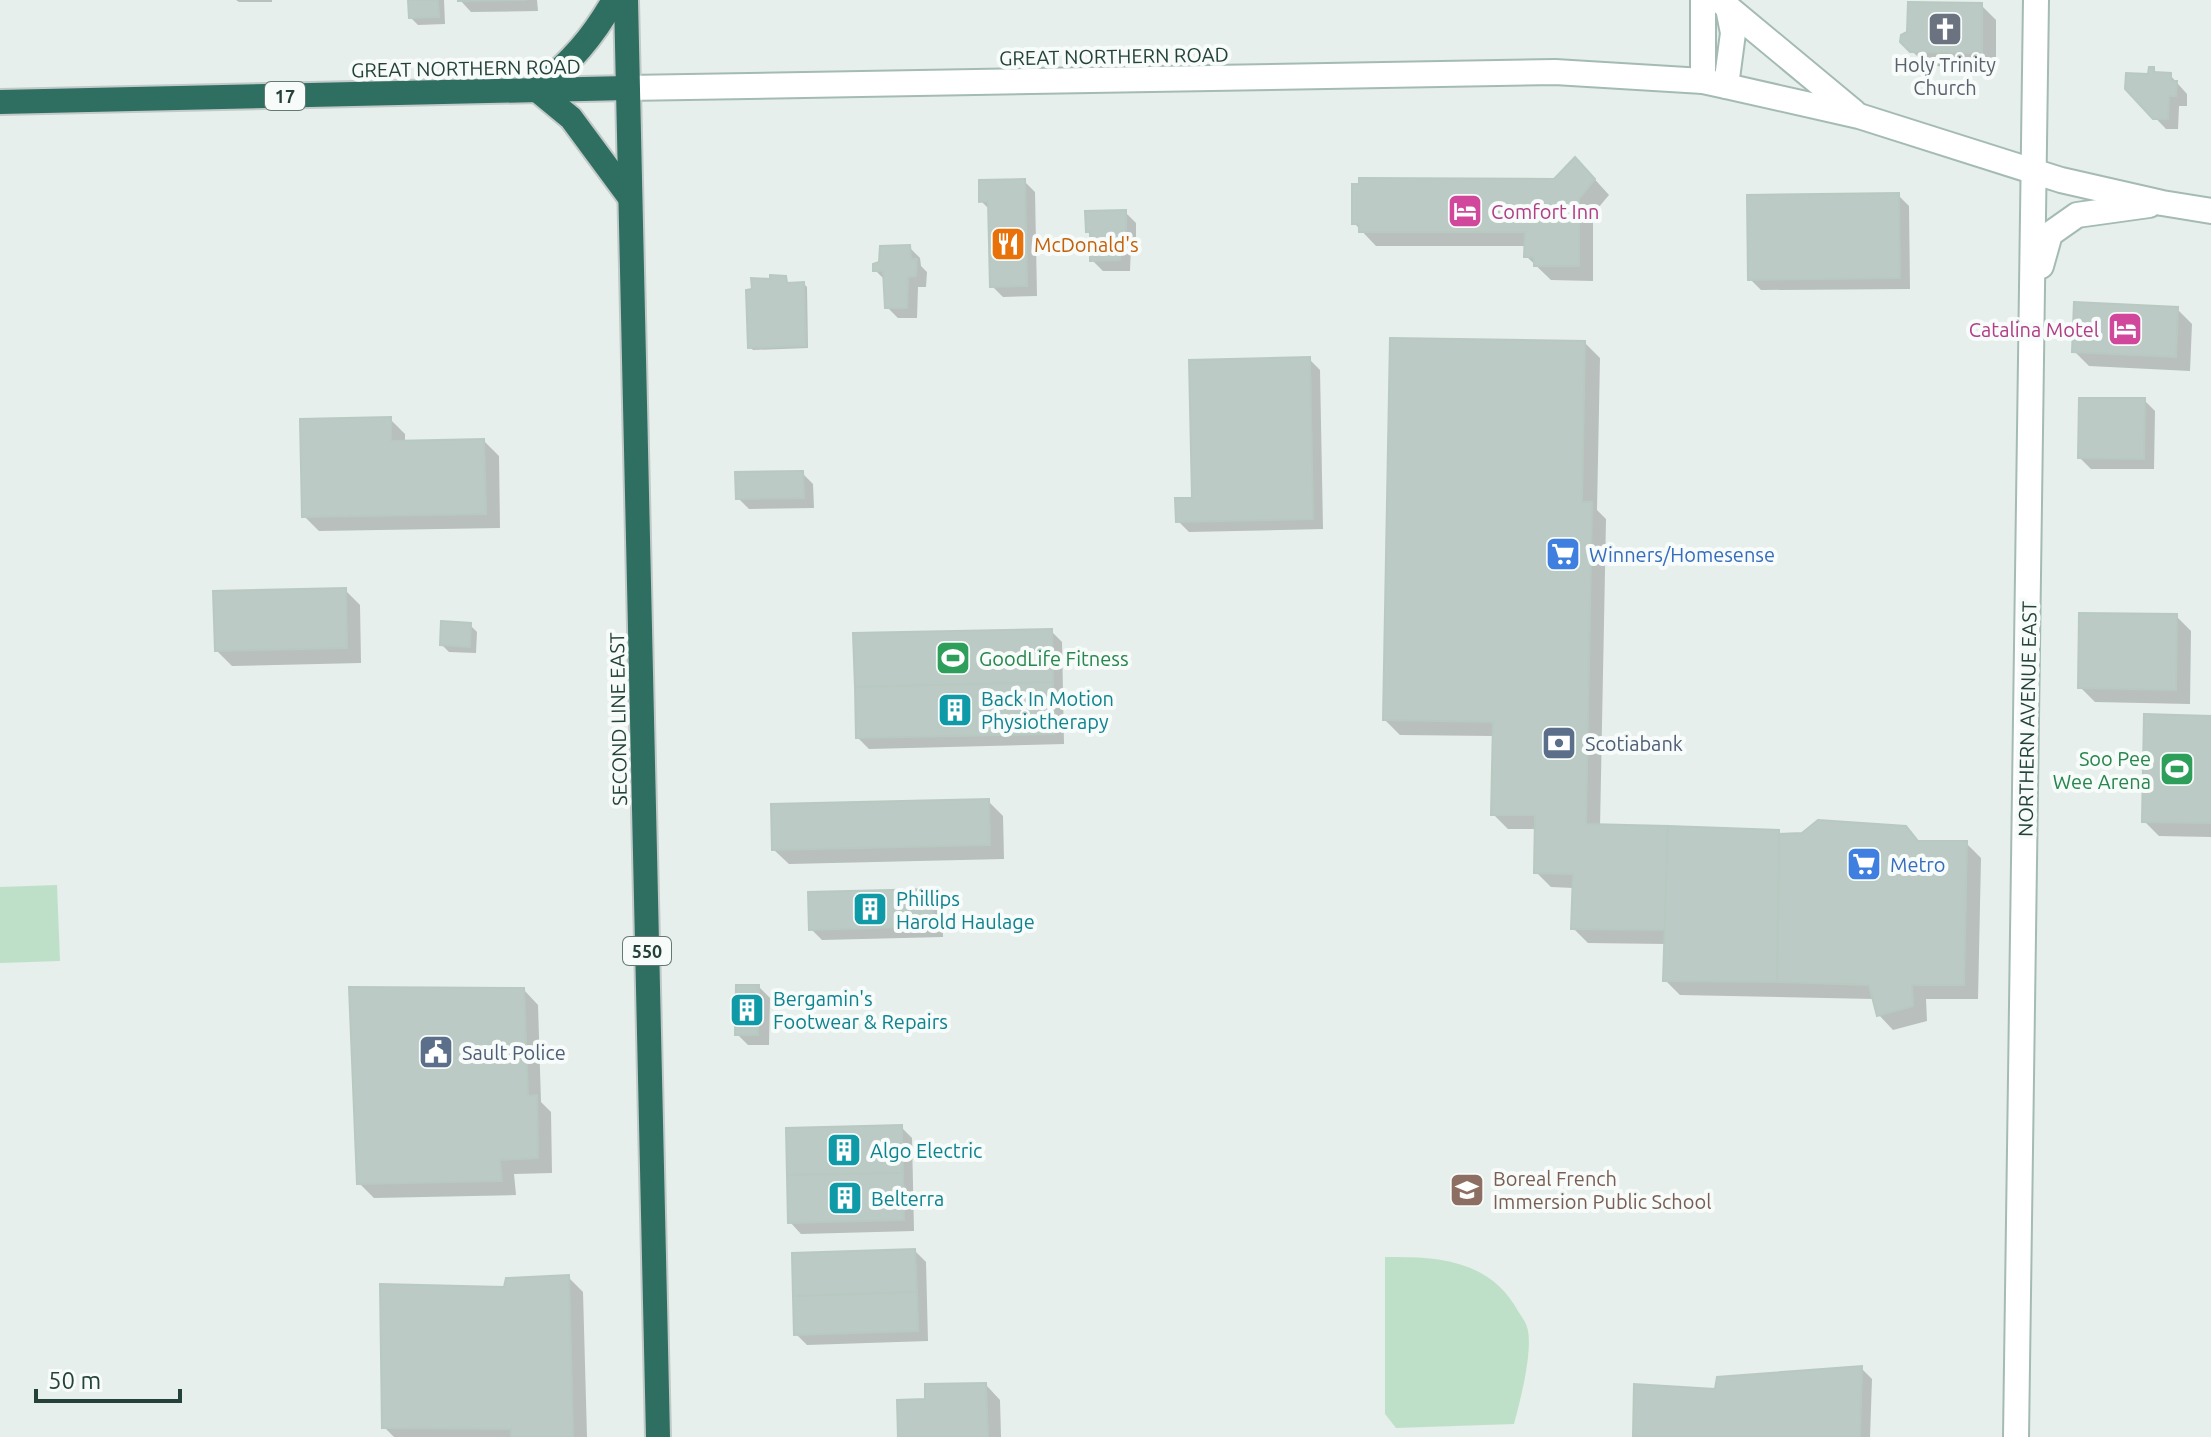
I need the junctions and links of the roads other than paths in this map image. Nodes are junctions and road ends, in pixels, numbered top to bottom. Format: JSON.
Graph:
{"nodes":[{"id":1,"x":614,"y":0,"type":"edge"},
{"id":2,"x":626,"y":0,"type":"edge"},
{"id":3,"x":1703,"y":0,"type":"edge"},
{"id":4,"x":2036,"y":0,"type":"edge"},
{"id":5,"x":1723,"y":4,"type":"edge"},
{"id":6,"x":1714,"y":84,"type":"junction"},
{"id":7,"x":627,"y":88,"type":"junction"},
{"id":8,"x":537,"y":90,"type":"junction"},
{"id":9,"x":0,"y":102,"type":"edge"},
{"id":10,"x":1859,"y":116,"type":"junction"},
{"id":11,"x":2034,"y":169,"type":"junction"},
{"id":12,"x":630,"y":198,"type":"junction"},
{"id":13,"x":2162,"y":203,"type":"junction"},
{"id":14,"x":2211,"y":211,"type":"edge"},
{"id":15,"x":2032,"y":299,"type":"junction"},
{"id":16,"x":658,"y":1437,"type":"edge"},
{"id":17,"x":2016,"y":1437,"type":"edge"}],
"edges":[{"from":1,"to":8,"type":"highway"},
{"from":2,"to":7,"type":"highway","name":"SECOND LINE EAST"},
{"from":3,"to":6,"type":"main road"},
{"from":4,"to":11,"type":"main road","name":"NORTHERN AVENUE EAST"},
{"from":5,"to":6,"type":"main road"},
{"from":5,"to":10,"type":"main road"},
{"from":6,"to":7,"type":"main road","name":"GREAT NORTHERN ROAD"},
{"from":6,"to":10,"type":"main road","name":"GREAT NORTHERN ROAD"},
{"from":7,"to":8,"type":"highway","name":"GREAT NORTHERN ROAD","number":"17"},
{"from":7,"to":12,"type":"highway","name":"SECOND LINE EAST","number":"550"},
{"from":8,"to":9,"type":"highway","name":"GREAT NORTHERN ROAD","number":"17"},
{"from":8,"to":12,"type":"highway"},
{"from":10,"to":11,"type":"main road","name":"GREAT NORTHERN ROAD"},
{"from":11,"to":13,"type":"main road","name":"GREAT NORTHERN ROAD"},
{"from":11,"to":15,"type":"main road","name":"NORTHERN AVENUE EAST"},
{"from":12,"to":16,"type":"highway","name":"SECOND LINE EAST","number":"550"},
{"from":13,"to":14,"type":"main road","name":"GREAT NORTHERN ROAD"},
{"from":13,"to":15,"type":"main road"},
{"from":15,"to":17,"type":"main road","name":"NORTHERN AVENUE EAST"}]}
